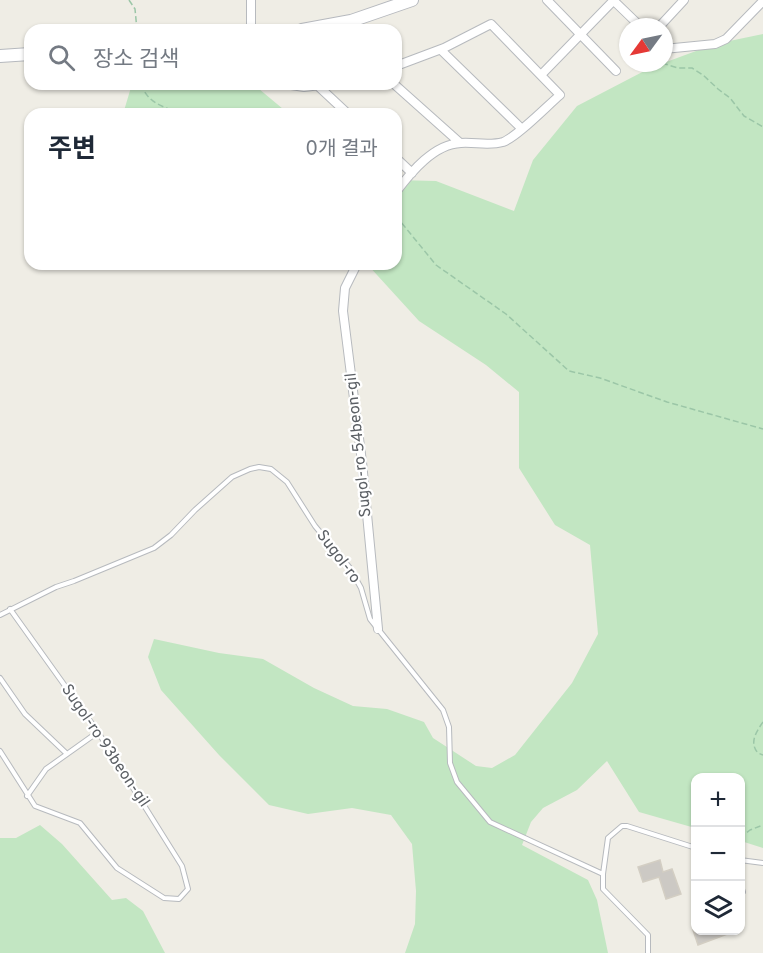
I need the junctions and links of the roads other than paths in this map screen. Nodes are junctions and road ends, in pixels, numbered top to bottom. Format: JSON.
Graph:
{"nodes":[{"id":1,"x":251,"y":0,"type":"edge"},
{"id":2,"x":411,"y":0,"type":"edge"},
{"id":3,"x":547,"y":0,"type":"edge"},
{"id":4,"x":614,"y":0,"type":"edge"},
{"id":5,"x":684,"y":0,"type":"edge"},
{"id":6,"x":763,"y":0,"type":"edge"},
{"id":7,"x":632,"y":18,"type":"edge"},
{"id":8,"x":667,"y":18,"type":"edge"},
{"id":9,"x":251,"y":24,"type":"edge"},
{"id":10,"x":335,"y":24,"type":"edge"},
{"id":11,"x":581,"y":34,"type":"junction"},
{"id":12,"x":673,"y":48,"type":"edge"},
{"id":13,"x":441,"y":50,"type":"junction"},
{"id":14,"x":24,"y":54,"type":"edge"},
{"id":15,"x":0,"y":56,"type":"edge"},
{"id":16,"x":402,"y":64,"type":"edge"},
{"id":17,"x":615,"y":71,"type":"dead end"},
{"id":18,"x":541,"y":75,"type":"junction"},
{"id":19,"x":321,"y":90,"type":"edge"},
{"id":20,"x":401,"y":90,"type":"edge"},
{"id":21,"x":341,"y":108,"type":"edge"},
{"id":22,"x":521,"y":128,"type":"junction"},
{"id":23,"x":459,"y":142,"type":"junction"},
{"id":24,"x":402,"y":164,"type":"edge"},
{"id":25,"x":412,"y":173,"type":"junction"},
{"id":26,"x":402,"y":185,"type":"edge"},
{"id":27,"x":354,"y":270,"type":"edge"},
{"id":28,"x":10,"y":609,"type":"junction"},
{"id":29,"x":0,"y":615,"type":"edge"},
{"id":30,"x":378,"y":629,"type":"junction"},
{"id":31,"x":0,"y":678,"type":"edge"},
{"id":32,"x":98,"y":732,"type":"junction"},
{"id":33,"x":0,"y":751,"type":"edge"},
{"id":34,"x":67,"y":754,"type":"junction"},
{"id":35,"x":27,"y":796,"type":"junction"},
{"id":36,"x":691,"y":846,"type":"edge"},
{"id":37,"x":745,"y":861,"type":"edge"},
{"id":38,"x":763,"y":863,"type":"edge"},
{"id":39,"x":603,"y":874,"type":"junction"},
{"id":40,"x":648,"y":953,"type":"edge"}],
"edges":[{"from":1,"to":9,"type":"street"},
{"from":2,"to":10,"type":"main road"},
{"from":3,"to":11,"type":"street"},
{"from":4,"to":7,"type":"street"},
{"from":4,"to":11,"type":"street"},
{"from":5,"to":8,"type":"street"},
{"from":6,"to":12,"type":"street"},
{"from":11,"to":17,"type":"street"},
{"from":11,"to":18,"type":"street"},
{"from":13,"to":16,"type":"street"},
{"from":13,"to":18,"type":"street"},
{"from":13,"to":22,"type":"street"},
{"from":14,"to":15,"type":"main road"},
{"from":18,"to":22,"type":"street"},
{"from":19,"to":21,"type":"street"},
{"from":20,"to":23,"type":"street"},
{"from":22,"to":23,"type":"street"},
{"from":23,"to":25,"type":"street"},
{"from":24,"to":25,"type":"street"},
{"from":25,"to":26,"type":"street"},
{"from":27,"to":30,"type":"street","name":"Sugol-ro 54beon-gil"},
{"from":28,"to":29,"type":"lane","name":"Sugol-ro"},
{"from":28,"to":30,"type":"lane","name":"Sugol-ro"},
{"from":28,"to":32,"type":"lane","name":"Sugol-ro 93beon-gil"},
{"from":30,"to":39,"type":"lane","name":"Sugol-ro"},
{"from":31,"to":34,"type":"lane"},
{"from":32,"to":34,"type":"lane"},
{"from":32,"to":35,"type":"lane","name":"Sugol-ro 93beon-gil"},
{"from":33,"to":35,"type":"lane"},
{"from":34,"to":35,"type":"lane"},
{"from":36,"to":39,"type":"lane"},
{"from":37,"to":38,"type":"lane"},
{"from":39,"to":40,"type":"lane"}]}
